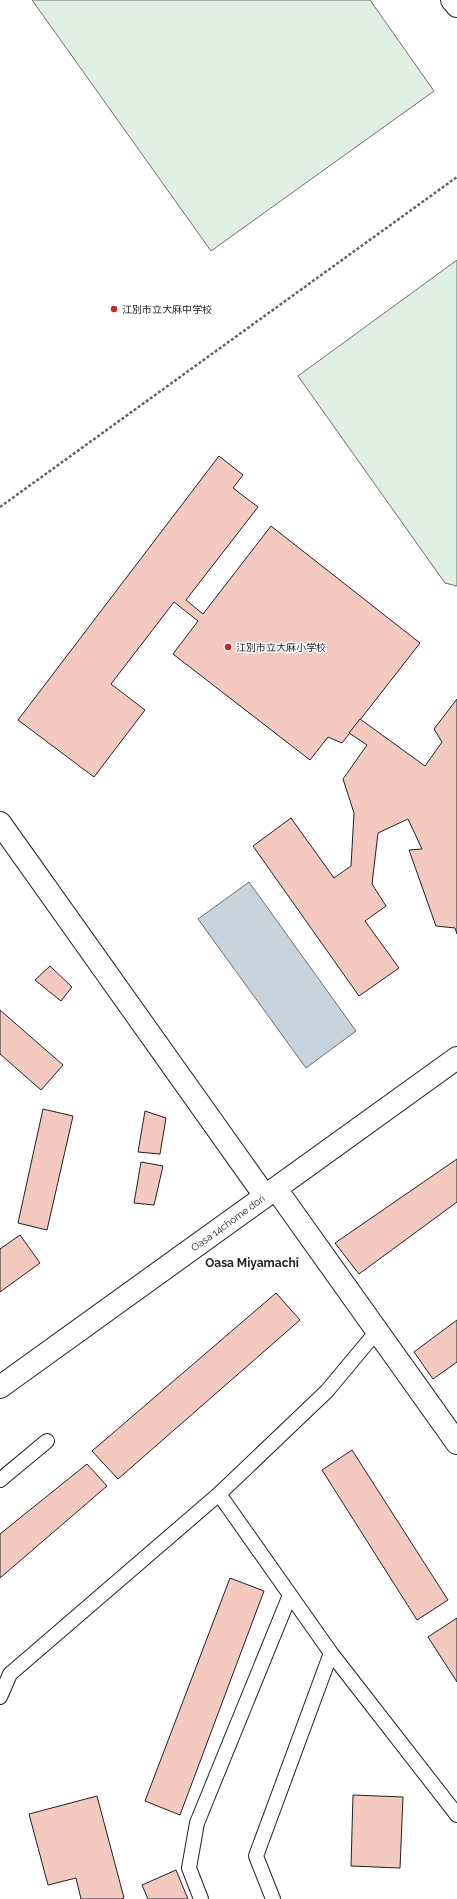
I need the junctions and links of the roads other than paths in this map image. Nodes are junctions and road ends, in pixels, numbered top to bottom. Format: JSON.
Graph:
{"nodes":[{"id":1,"x":452,"y":0,"type":"edge"},
{"id":2,"x":457,"y":6,"type":"edge"},
{"id":3,"x":0,"y":823,"type":"edge"},
{"id":4,"x":457,"y":1058,"type":"edge"},
{"id":5,"x":270,"y":1192,"type":"junction"},
{"id":6,"x":377,"y":1331,"type":"junction"},
{"id":7,"x":0,"y":1387,"type":"edge"},
{"id":8,"x":47,"y":1441,"type":"dead end"},
{"id":9,"x":457,"y":1443,"type":"edge"},
{"id":10,"x":0,"y":1480,"type":"edge"},
{"id":11,"x":219,"y":1494,"type":"junction"},
{"id":12,"x":290,"y":1595,"type":"junction"},
{"id":13,"x":331,"y":1653,"type":"junction"},
{"id":14,"x":0,"y":1697,"type":"edge"},
{"id":15,"x":457,"y":1815,"type":"edge"},
{"id":16,"x":201,"y":1899,"type":"edge"},
{"id":17,"x":273,"y":1899,"type":"edge"}],
"edges":[{"from":1,"to":2,"type":"street"},
{"from":3,"to":5,"type":"street"},
{"from":4,"to":5,"type":"street","name":"Oasa 14chome dori"},
{"from":5,"to":6,"type":"street"},
{"from":5,"to":7,"type":"street","name":"Oasa 14chome dori"},
{"from":6,"to":9,"type":"street"},
{"from":6,"to":11,"type":"lane"},
{"from":8,"to":10,"type":"lane"},
{"from":11,"to":12,"type":"lane"},
{"from":11,"to":14,"type":"lane"},
{"from":12,"to":13,"type":"lane"},
{"from":12,"to":16,"type":"lane"},
{"from":13,"to":15,"type":"lane"},
{"from":13,"to":17,"type":"lane"}]}
